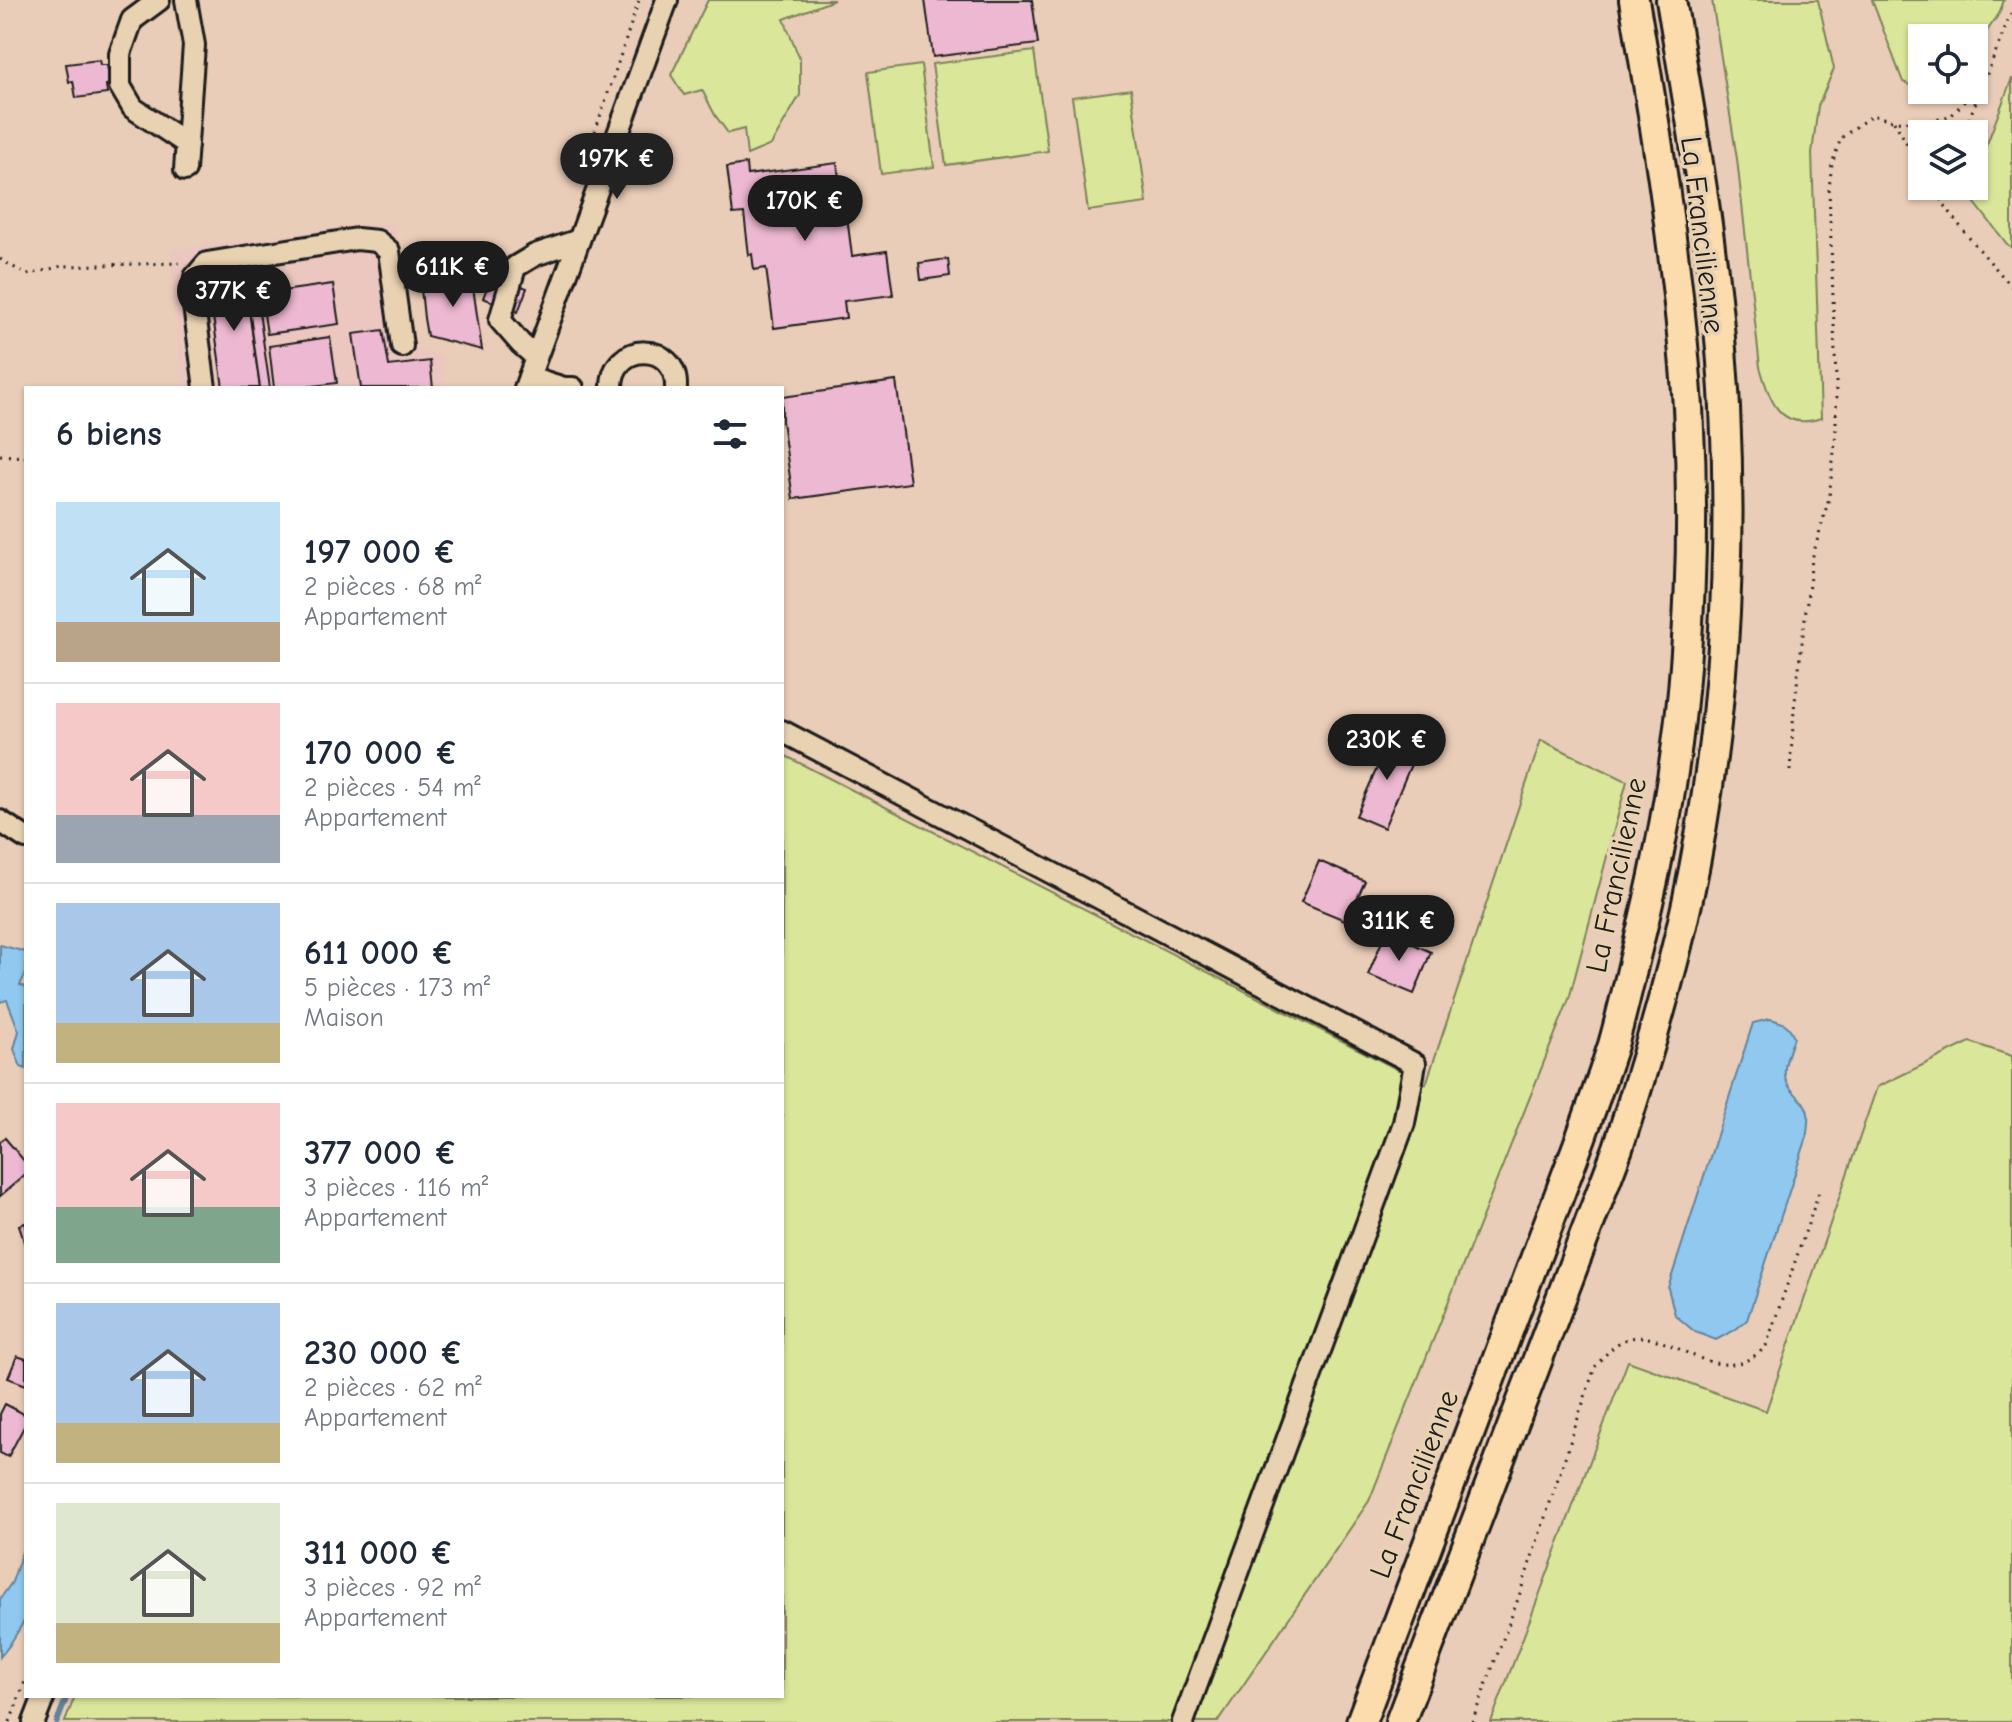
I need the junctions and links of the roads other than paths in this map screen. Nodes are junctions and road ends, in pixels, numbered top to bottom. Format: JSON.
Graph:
{"nodes":[{"id":1,"x":159,"y":0,"type":"edge"},
{"id":2,"x":186,"y":0,"type":"edge"},
{"id":3,"x":667,"y":0,"type":"edge"},
{"id":4,"x":1634,"y":0,"type":"edge"},
{"id":5,"x":1671,"y":0,"type":"edge"},
{"id":6,"x":187,"y":144,"type":"junction"},
{"id":7,"x":185,"y":170,"type":"dead end"},
{"id":8,"x":579,"y":240,"type":"junction"},
{"id":9,"x":402,"y":346,"type":"dead end"},
{"id":10,"x":536,"y":357,"type":"junction"},
{"id":11,"x":527,"y":382,"type":"edge"},
{"id":12,"x":205,"y":386,"type":"edge"},
{"id":13,"x":552,"y":386,"type":"edge"},
{"id":14,"x":612,"y":386,"type":"edge"},
{"id":15,"x":676,"y":386,"type":"edge"},
{"id":16,"x":784,"y":732,"type":"edge"},
{"id":17,"x":0,"y":821,"type":"edge"},
{"id":18,"x":24,"y":837,"type":"edge"},
{"id":19,"x":43,"y":1698,"type":"edge"},
{"id":20,"x":34,"y":1722,"type":"edge"},
{"id":21,"x":1183,"y":1722,"type":"edge"},
{"id":22,"x":1361,"y":1722,"type":"edge"},
{"id":23,"x":1400,"y":1722,"type":"edge"}],
"edges":[{"from":1,"to":6,"type":"street"},
{"from":2,"to":6,"type":"street"},
{"from":3,"to":8,"type":"street"},
{"from":4,"to":22,"type":"highway","name":"La Francilienne"},
{"from":5,"to":23,"type":"highway","name":"La Francilienne"},
{"from":6,"to":7,"type":"street"},
{"from":8,"to":10,"type":"street"},
{"from":8,"to":10,"type":"street"},
{"from":9,"to":12,"type":"street"},
{"from":10,"to":11,"type":"street"},
{"from":11,"to":13,"type":"street"},
{"from":14,"to":15,"type":"street"},
{"from":16,"to":21,"type":"street"},
{"from":17,"to":18,"type":"street"},
{"from":19,"to":20,"type":"street"}]}
